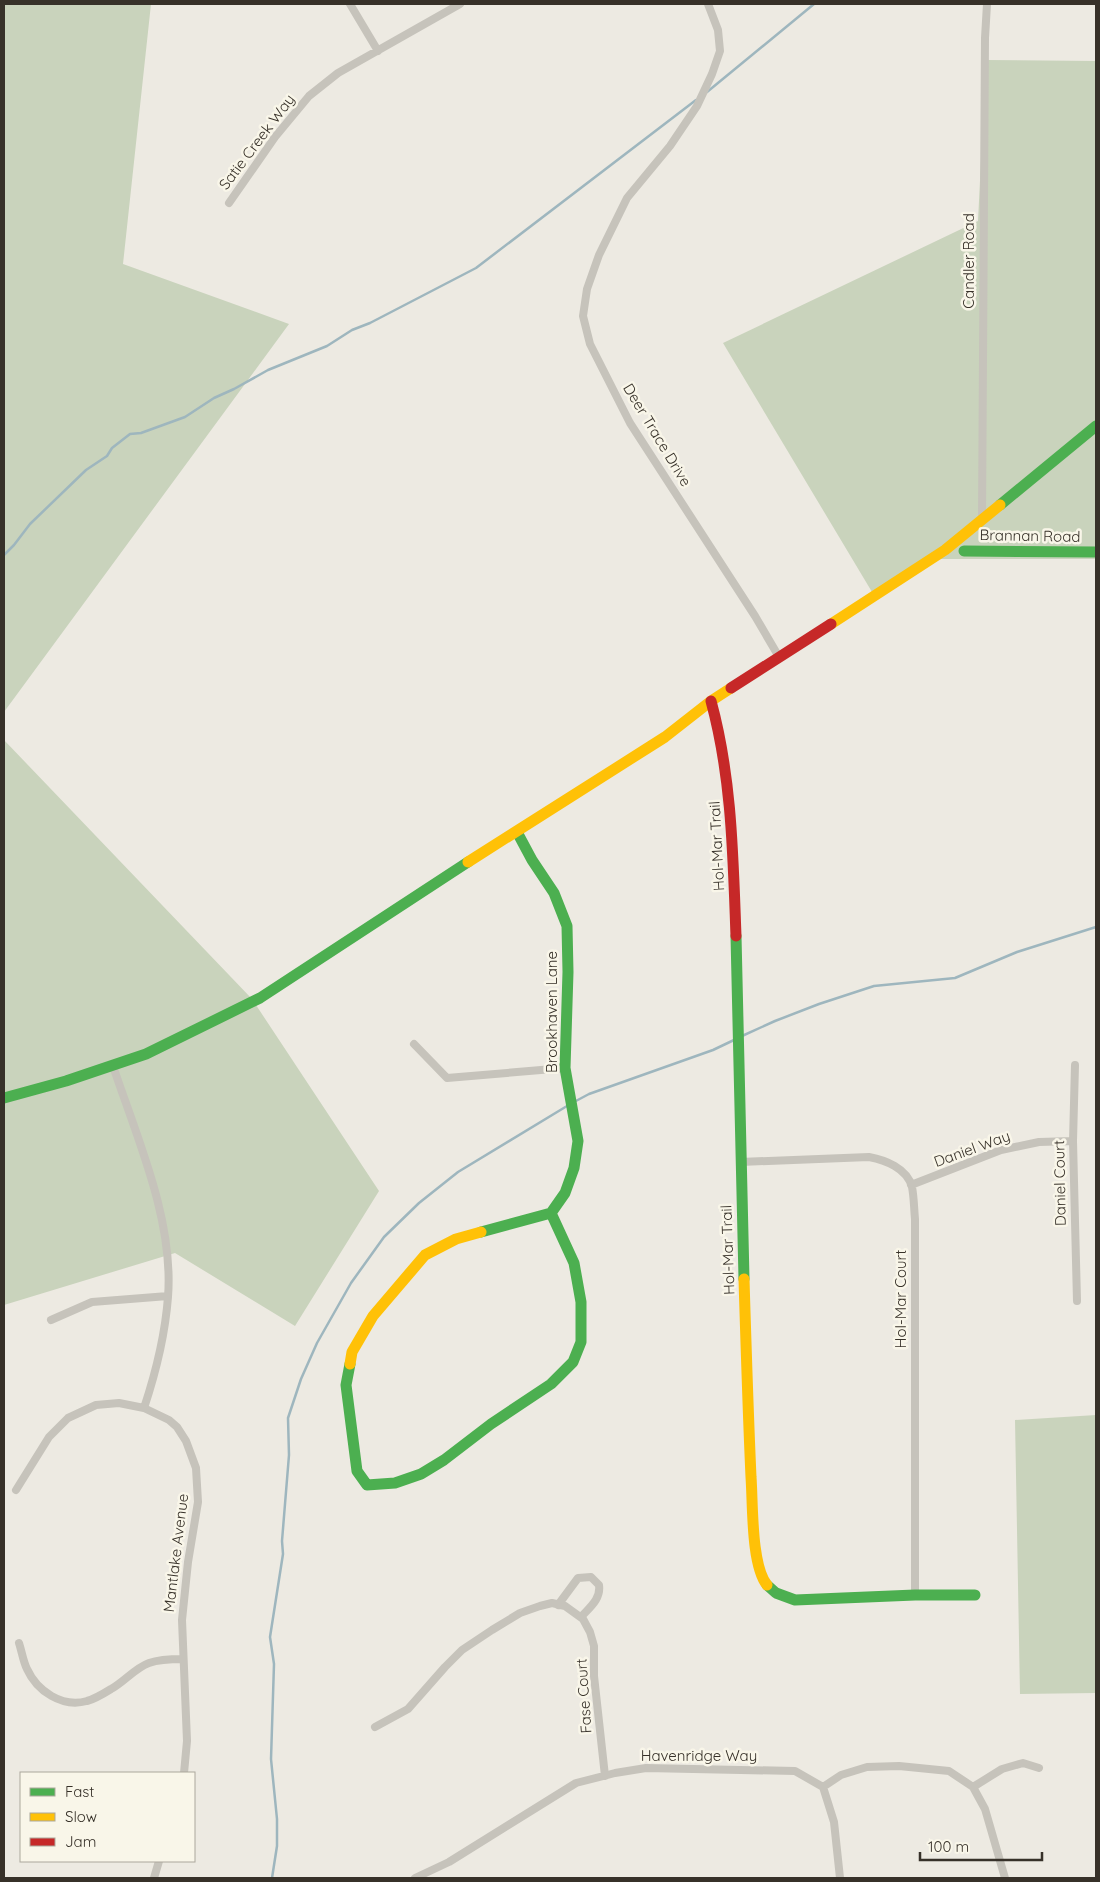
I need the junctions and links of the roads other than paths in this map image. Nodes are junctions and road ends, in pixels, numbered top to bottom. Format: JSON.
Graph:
{"nodes":[{"id":1,"x":350,"y":4,"type":"edge"},
{"id":2,"x":460,"y":4,"type":"edge"},
{"id":3,"x":708,"y":4,"type":"edge"},
{"id":4,"x":987,"y":4,"type":"edge"},
{"id":5,"x":378,"y":51,"type":"junction"},
{"id":6,"x":228,"y":203,"type":"dead end"},
{"id":7,"x":1096,"y":426,"type":"edge"},
{"id":8,"x":982,"y":519,"type":"junction"},
{"id":9,"x":945,"y":550,"type":"junction"},
{"id":10,"x":964,"y":551,"type":"joint"},
{"id":11,"x":1096,"y":552,"type":"edge"},
{"id":12,"x":779,"y":657,"type":"junction"},
{"id":13,"x":711,"y":701,"type":"junction"},
{"id":14,"x":517,"y":832,"type":"junction"},
{"id":15,"x":414,"y":1044,"type":"dead end"},
{"id":16,"x":1075,"y":1065,"type":"dead end"},
{"id":17,"x":113,"y":1066,"type":"junction"},
{"id":18,"x":565,"y":1068,"type":"junction"},
{"id":19,"x":4,"y":1098,"type":"edge"},
{"id":20,"x":1073,"y":1141,"type":"junction"},
{"id":21,"x":740,"y":1162,"type":"junction"},
{"id":22,"x":912,"y":1185,"type":"junction"},
{"id":23,"x":551,"y":1213,"type":"junction"},
{"id":24,"x":168,"y":1296,"type":"junction"},
{"id":25,"x":1077,"y":1301,"type":"dead end"},
{"id":26,"x":51,"y":1320,"type":"dead end"},
{"id":27,"x":144,"y":1408,"type":"junction"},
{"id":28,"x":16,"y":1490,"type":"dead end"},
{"id":29,"x":915,"y":1595,"type":"junction"},
{"id":30,"x":975,"y":1595,"type":"dead end"},
{"id":31,"x":558,"y":1604,"type":"junction"},
{"id":32,"x":581,"y":1617,"type":"junction"},
{"id":33,"x":19,"y":1644,"type":"dead end"},
{"id":34,"x":183,"y":1659,"type":"junction"},
{"id":35,"x":375,"y":1727,"type":"dead end"},
{"id":36,"x":1039,"y":1768,"type":"dead end"},
{"id":37,"x":184,"y":1772,"type":"edge"},
{"id":38,"x":605,"y":1776,"type":"junction"},
{"id":39,"x":823,"y":1787,"type":"junction"},
{"id":40,"x":973,"y":1787,"type":"junction"},
{"id":41,"x":159,"y":1862,"type":"edge"},
{"id":42,"x":154,"y":1878,"type":"edge"},
{"id":43,"x":416,"y":1878,"type":"edge"},
{"id":44,"x":840,"y":1878,"type":"edge"},
{"id":45,"x":1005,"y":1878,"type":"edge"}],
"edges":[{"from":1,"to":5,"type":"street"},
{"from":2,"to":5,"type":"street","name":"Satie Creek Way"},
{"from":3,"to":12,"type":"street","name":"Deer Trace Drive"},
{"from":4,"to":8,"type":"street","name":"Candler Road"},
{"from":5,"to":6,"type":"street","name":"Satie Creek Way"},
{"from":7,"to":8,"type":"street"},
{"from":8,"to":9,"type":"street"},
{"from":9,"to":10,"type":"street"},
{"from":9,"to":12,"type":"street"},
{"from":10,"to":11,"type":"street","name":"Brannan Road"},
{"from":12,"to":13,"type":"street"},
{"from":13,"to":14,"type":"street"},
{"from":13,"to":21,"type":"street","name":"Hol-Mar Trail"},
{"from":14,"to":17,"type":"street"},
{"from":14,"to":18,"type":"street","name":"Brookhaven Lane"},
{"from":15,"to":18,"type":"street"},
{"from":16,"to":20,"type":"street","name":"Daniel Court"},
{"from":17,"to":19,"type":"street"},
{"from":17,"to":24,"type":"street"},
{"from":18,"to":23,"type":"street","name":"Brookhaven Lane"},
{"from":20,"to":22,"type":"street","name":"Daniel Way"},
{"from":20,"to":25,"type":"street","name":"Daniel Court"},
{"from":21,"to":22,"type":"street"},
{"from":21,"to":29,"type":"street","name":"Hol-Mar Trail"},
{"from":22,"to":29,"type":"street","name":"Hol-Mar Court"},
{"from":23,"to":23,"type":"street"},
{"from":24,"to":26,"type":"street"},
{"from":24,"to":27,"type":"street"},
{"from":27,"to":28,"type":"street","name":"Mantlake Avenue"},
{"from":27,"to":34,"type":"street","name":"Mantlake Avenue"},
{"from":29,"to":30,"type":"street","name":"Hol-Mar Trail"},
{"from":31,"to":32,"type":"street"},
{"from":31,"to":32,"type":"street"},
{"from":31,"to":35,"type":"street"},
{"from":32,"to":38,"type":"street","name":"Fase Court"},
{"from":33,"to":34,"type":"street"},
{"from":34,"to":37,"type":"street","name":"Mantlake Avenue"},
{"from":36,"to":40,"type":"street"},
{"from":38,"to":39,"type":"street","name":"Havenridge Way"},
{"from":38,"to":43,"type":"street","name":"Havenridge Way"},
{"from":39,"to":40,"type":"street"},
{"from":39,"to":44,"type":"street"},
{"from":40,"to":45,"type":"street"},
{"from":41,"to":42,"type":"street"}]}
